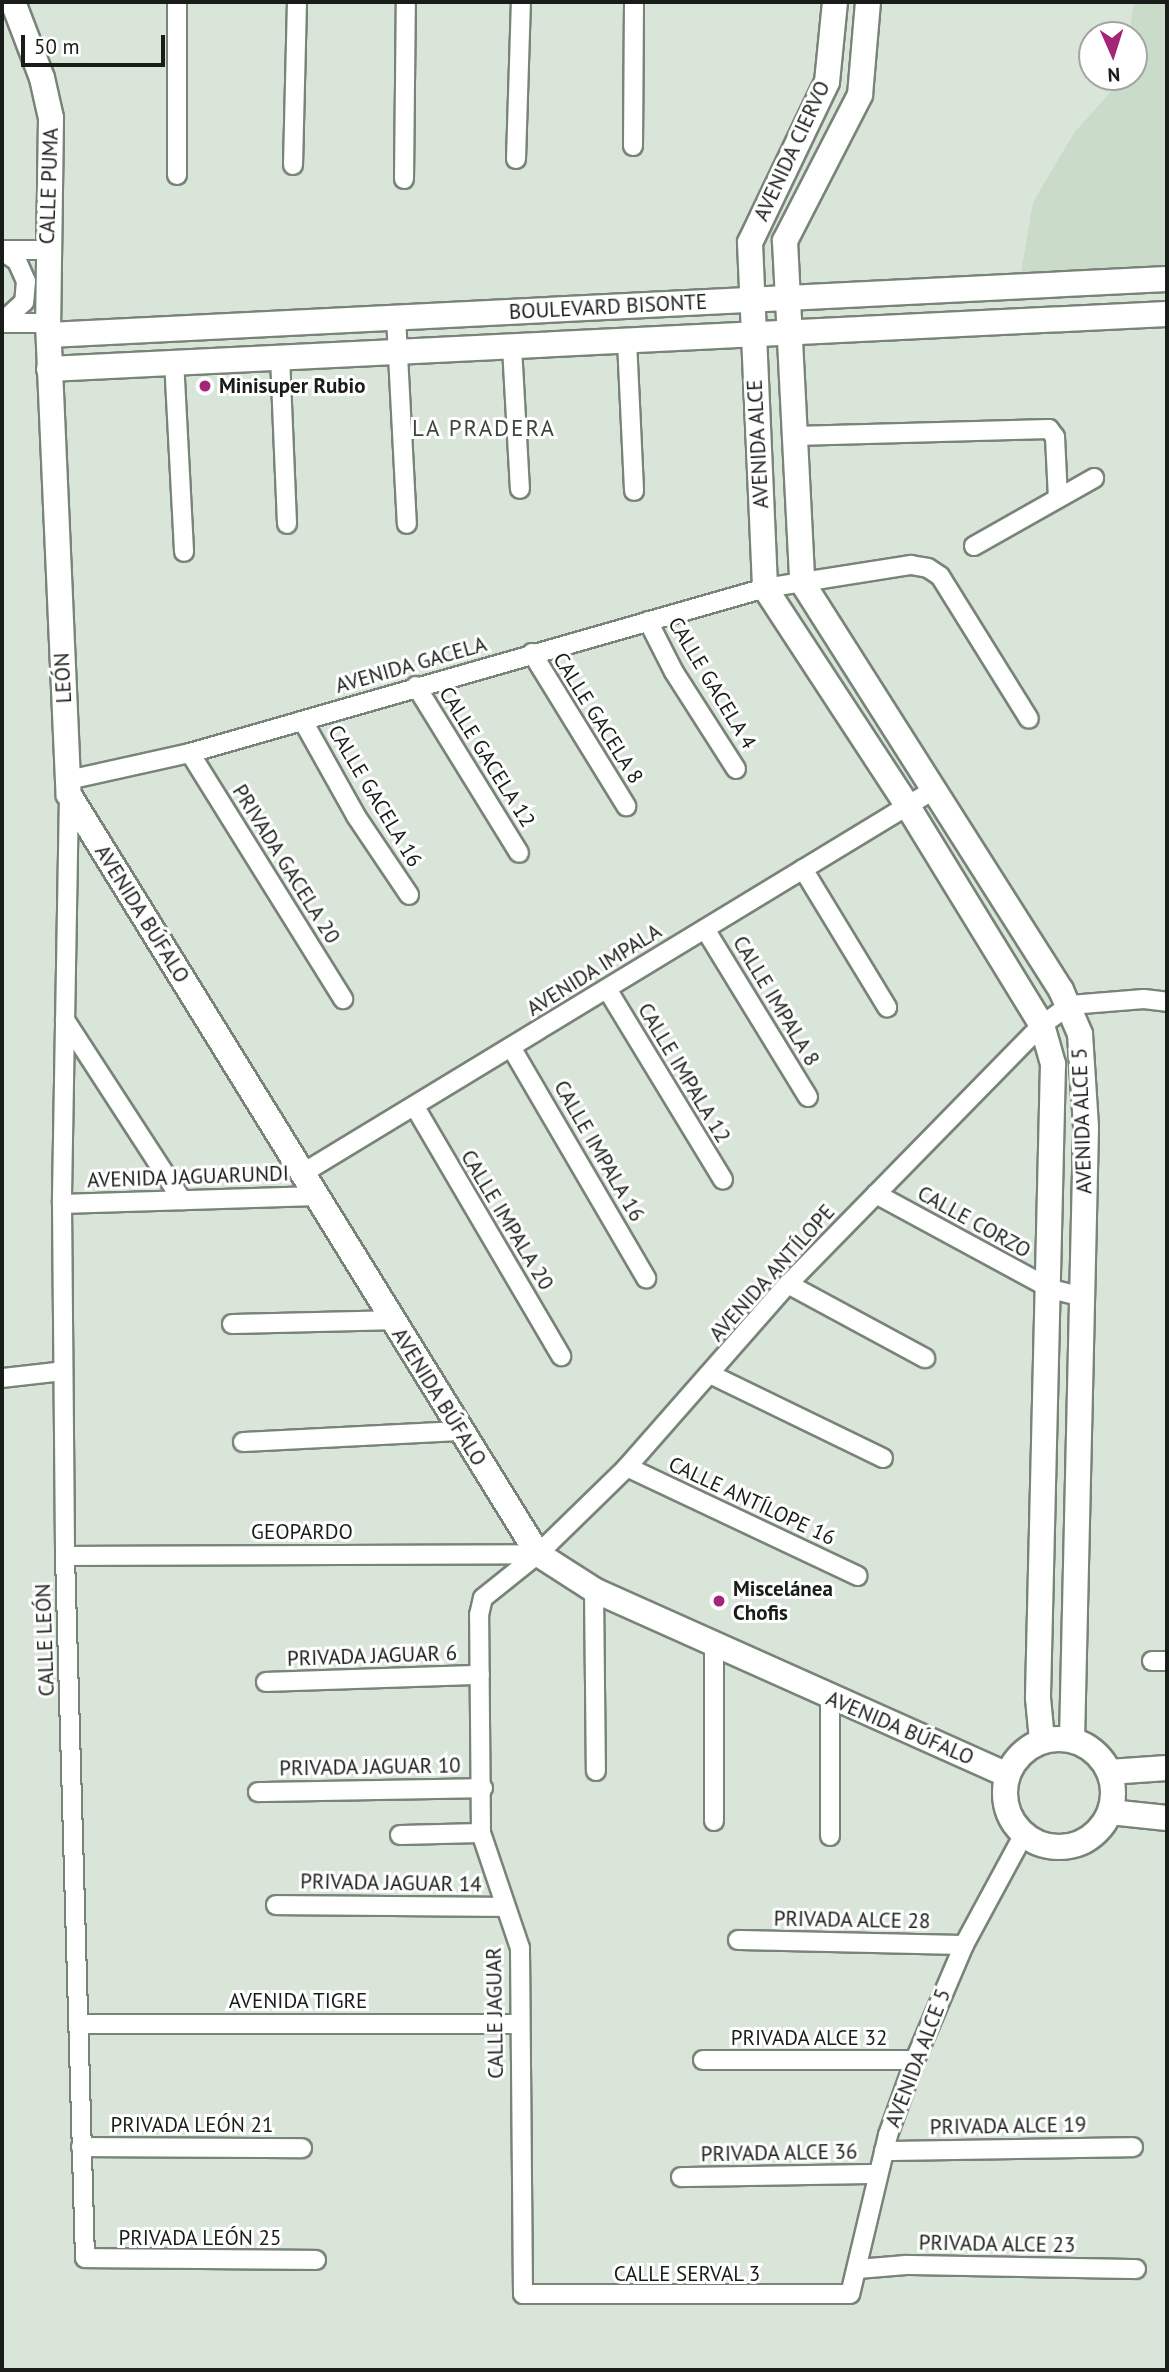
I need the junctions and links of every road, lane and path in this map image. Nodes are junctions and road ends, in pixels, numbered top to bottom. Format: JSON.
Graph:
{"nodes":[{"id":1,"x":13,"y":2,"type":"edge"},
{"id":2,"x":177,"y":2,"type":"edge"},
{"id":3,"x":297,"y":2,"type":"edge"},
{"id":4,"x":406,"y":2,"type":"edge"},
{"id":5,"x":521,"y":2,"type":"edge"},
{"id":6,"x":634,"y":2,"type":"edge"},
{"id":7,"x":835,"y":2,"type":"edge"},
{"id":8,"x":868,"y":2,"type":"edge"},
{"id":9,"x":633,"y":146,"type":"dead end"},
{"id":10,"x":516,"y":159,"type":"dead end"},
{"id":11,"x":293,"y":165,"type":"dead end"},
{"id":12,"x":177,"y":175,"type":"dead end"},
{"id":13,"x":404,"y":179,"type":"dead end"},
{"id":14,"x":2,"y":250,"type":"edge"},
{"id":15,"x":47,"y":250,"type":"junction"},
{"id":16,"x":1167,"y":279,"type":"edge"},
{"id":17,"x":1059,"y":284,"type":"junction"},
{"id":18,"x":785,"y":299,"type":"junction"},
{"id":19,"x":751,"y":300,"type":"junction"},
{"id":20,"x":1167,"y":314,"type":"edge"},
{"id":21,"x":396,"y":317,"type":"junction"},
{"id":22,"x":1063,"y":319,"type":"junction"},
{"id":23,"x":2,"y":322,"type":"edge"},
{"id":24,"x":48,"y":329,"type":"junction"},
{"id":25,"x":787,"y":332,"type":"junction"},
{"id":26,"x":753,"y":334,"type":"junction"},
{"id":27,"x":627,"y":341,"type":"junction"},
{"id":28,"x":512,"y":347,"type":"junction"},
{"id":29,"x":399,"y":353,"type":"junction"},
{"id":30,"x":280,"y":356,"type":"junction"},
{"id":31,"x":174,"y":360,"type":"junction"},
{"id":32,"x":49,"y":369,"type":"junction"},
{"id":33,"x":794,"y":436,"type":"junction"},
{"id":34,"x":1094,"y":478,"type":"dead end"},
{"id":35,"x":520,"y":489,"type":"dead end"},
{"id":36,"x":634,"y":491,"type":"dead end"},
{"id":37,"x":1058,"y":498,"type":"junction"},
{"id":38,"x":287,"y":524,"type":"dead end"},
{"id":39,"x":407,"y":524,"type":"dead end"},
{"id":40,"x":974,"y":546,"type":"dead end"},
{"id":41,"x":184,"y":552,"type":"dead end"},
{"id":42,"x":802,"y":582,"type":"junction"},
{"id":43,"x":765,"y":588,"type":"junction"},
{"id":44,"x":648,"y":621,"type":"junction"},
{"id":45,"x":532,"y":653,"type":"junction"},
{"id":46,"x":416,"y":686,"type":"junction"},
{"id":47,"x":1029,"y":719,"type":"dead end"},
{"id":48,"x":303,"y":721,"type":"junction"},
{"id":49,"x":190,"y":753,"type":"junction"},
{"id":50,"x":736,"y":769,"type":"dead end"},
{"id":51,"x":68,"y":787,"type":"junction"},
{"id":52,"x":934,"y":789,"type":"junction"},
{"id":53,"x":907,"y":805,"type":"junction"},
{"id":54,"x":626,"y":806,"type":"dead end"},
{"id":55,"x":519,"y":853,"type":"dead end"},
{"id":56,"x":803,"y":869,"type":"junction"},
{"id":57,"x":409,"y":895,"type":"dead end"},
{"id":58,"x":705,"y":929,"type":"junction"},
{"id":59,"x":607,"y":989,"type":"junction"},
{"id":60,"x":344,"y":999,"type":"dead end"},
{"id":61,"x":1167,"y":1002,"type":"edge"},
{"id":62,"x":1070,"y":1005,"type":"junction"},
{"id":63,"x":887,"y":1007,"type":"dead end"},
{"id":64,"x":65,"y":1020,"type":"junction"},
{"id":65,"x":1042,"y":1025,"type":"junction"},
{"id":66,"x":511,"y":1047,"type":"junction"},
{"id":67,"x":808,"y":1097,"type":"dead end"},
{"id":68,"x":415,"y":1107,"type":"junction"},
{"id":69,"x":303,"y":1173,"type":"junction"},
{"id":70,"x":723,"y":1180,"type":"dead end"},
{"id":71,"x":876,"y":1194,"type":"junction"},
{"id":72,"x":316,"y":1196,"type":"junction"},
{"id":73,"x":182,"y":1200,"type":"junction"},
{"id":74,"x":62,"y":1204,"type":"junction"},
{"id":75,"x":646,"y":1278,"type":"dead end"},
{"id":76,"x":788,"y":1284,"type":"junction"},
{"id":77,"x":1051,"y":1289,"type":"junction"},
{"id":78,"x":1083,"y":1297,"type":"junction"},
{"id":79,"x":391,"y":1320,"type":"junction"},
{"id":80,"x":232,"y":1324,"type":"dead end"},
{"id":81,"x":561,"y":1356,"type":"dead end"},
{"id":82,"x":925,"y":1358,"type":"dead end"},
{"id":83,"x":64,"y":1371,"type":"junction"},
{"id":84,"x":712,"y":1376,"type":"junction"},
{"id":85,"x":2,"y":1378,"type":"edge"},
{"id":86,"x":460,"y":1431,"type":"junction"},
{"id":87,"x":243,"y":1442,"type":"dead end"},
{"id":88,"x":883,"y":1458,"type":"dead end"},
{"id":89,"x":626,"y":1467,"type":"junction"},
{"id":90,"x":538,"y":1555,"type":"junction"},
{"id":91,"x":65,"y":1556,"type":"junction"},
{"id":92,"x":858,"y":1576,"type":"dead end"},
{"id":93,"x":594,"y":1590,"type":"junction"},
{"id":94,"x":714,"y":1646,"type":"junction"},
{"id":95,"x":480,"y":1675,"type":"junction"},
{"id":96,"x":266,"y":1682,"type":"dead end"},
{"id":97,"x":830,"y":1698,"type":"junction"},
{"id":98,"x":1042,"y":1740,"type":"junction"},
{"id":99,"x":1072,"y":1740,"type":"junction"},
{"id":100,"x":1167,"y":1768,"type":"edge"},
{"id":101,"x":596,"y":1771,"type":"dead end"},
{"id":102,"x":1109,"y":1772,"type":"junction"},
{"id":103,"x":1008,"y":1774,"type":"junction"},
{"id":104,"x":483,"y":1788,"type":"junction"},
{"id":105,"x":258,"y":1792,"type":"dead end"},
{"id":106,"x":1110,"y":1812,"type":"junction"},
{"id":107,"x":1167,"y":1818,"type":"edge"},
{"id":108,"x":714,"y":1821,"type":"dead end"},
{"id":109,"x":481,"y":1833,"type":"junction"},
{"id":110,"x":400,"y":1835,"type":"dead end"},
{"id":111,"x":1024,"y":1835,"type":"junction"},
{"id":112,"x":830,"y":1836,"type":"dead end"},
{"id":113,"x":276,"y":1905,"type":"dead end"},
{"id":114,"x":505,"y":1907,"type":"junction"},
{"id":115,"x":738,"y":1941,"type":"dead end"},
{"id":116,"x":964,"y":1945,"type":"junction"},
{"id":117,"x":78,"y":2024,"type":"junction"},
{"id":118,"x":519,"y":2024,"type":"junction"},
{"id":119,"x":703,"y":2060,"type":"dead end"},
{"id":120,"x":915,"y":2060,"type":"junction"},
{"id":121,"x":81,"y":2147,"type":"junction"},
{"id":122,"x":1133,"y":2147,"type":"dead end"},
{"id":123,"x":302,"y":2148,"type":"dead end"},
{"id":124,"x":884,"y":2151,"type":"junction"},
{"id":125,"x":877,"y":2174,"type":"junction"},
{"id":126,"x":681,"y":2177,"type":"dead end"},
{"id":127,"x":85,"y":2258,"type":"joint"},
{"id":128,"x":316,"y":2260,"type":"dead end"},
{"id":129,"x":858,"y":2269,"type":"junction"},
{"id":130,"x":1136,"y":2269,"type":"dead end"},
{"id":131,"x":523,"y":2294,"type":"joint"},
{"id":132,"x":850,"y":2294,"type":"joint"}],
"edges":[{"from":1,"to":15,"type":"street","name":"CALLE PUMA"},
{"from":2,"to":12,"type":"street"},
{"from":3,"to":11,"type":"street"},
{"from":4,"to":13,"type":"street"},
{"from":5,"to":10,"type":"street"},
{"from":6,"to":9,"type":"street"},
{"from":7,"to":19,"type":"street","name":"AVENIDA CIERVO"},
{"from":8,"to":18,"type":"street","name":"AVENIDA CIERVO"},
{"from":14,"to":15,"type":"street"},
{"from":14,"to":23,"type":"street"},
{"from":15,"to":24,"type":"street","name":"CALLE PUMA"},
{"from":16,"to":17,"type":"street","name":"BOULEVARD BISONTE"},
{"from":17,"to":18,"type":"street","name":"BOULEVARD BISONTE"},
{"from":17,"to":22,"type":"street"},
{"from":18,"to":19,"type":"street","name":"BOULEVARD BISONTE"},
{"from":18,"to":25,"type":"street","name":"AVENIDA ALCE"},
{"from":19,"to":21,"type":"street","name":"BOULEVARD BISONTE"},
{"from":19,"to":26,"type":"street","name":"AVENIDA ALCE"},
{"from":20,"to":22,"type":"street","name":"BOULEVARD BISONTE"},
{"from":21,"to":24,"type":"street","name":"BOULEVARD BISONTE"},
{"from":21,"to":29,"type":"street"},
{"from":22,"to":25,"type":"street","name":"BOULEVARD BISONTE"},
{"from":23,"to":24,"type":"street"},
{"from":24,"to":32,"type":"street","name":"LEÓN"},
{"from":25,"to":26,"type":"street","name":"BOULEVARD BISONTE"},
{"from":25,"to":33,"type":"street","name":"AVENIDA ALCE"},
{"from":26,"to":27,"type":"street","name":"BOULEVARD BISONTE"},
{"from":26,"to":43,"type":"street","name":"AVENIDA ALCE"},
{"from":27,"to":28,"type":"street","name":"BOULEVARD BISONTE"},
{"from":27,"to":36,"type":"street"},
{"from":28,"to":29,"type":"street","name":"BOULEVARD BISONTE"},
{"from":28,"to":35,"type":"street"},
{"from":29,"to":30,"type":"street","name":"BOULEVARD BISONTE"},
{"from":29,"to":39,"type":"street"},
{"from":30,"to":31,"type":"street","name":"BOULEVARD BISONTE"},
{"from":30,"to":38,"type":"street"},
{"from":31,"to":32,"type":"street","name":"BOULEVARD BISONTE"},
{"from":31,"to":41,"type":"street"},
{"from":32,"to":51,"type":"street","name":"LEÓN"},
{"from":33,"to":37,"type":"street"},
{"from":33,"to":42,"type":"street","name":"AVENIDA ALCE"},
{"from":34,"to":37,"type":"street"},
{"from":37,"to":40,"type":"street"},
{"from":42,"to":43,"type":"street","name":"AVENIDA GACELA"},
{"from":42,"to":47,"type":"street","name":"AVENIDA GACELA"},
{"from":42,"to":52,"type":"street","name":"AVENIDA ALCE 5"},
{"from":43,"to":44,"type":"street","name":"AVENIDA GACELA"},
{"from":43,"to":53,"type":"street","name":"AVENIDA ALCE 5"},
{"from":44,"to":45,"type":"street","name":"AVENIDA GACELA"},
{"from":44,"to":50,"type":"street","name":"CALLE GACELA 4"},
{"from":45,"to":46,"type":"street","name":"AVENIDA GACELA"},
{"from":45,"to":54,"type":"street","name":"CALLE GACELA 8"},
{"from":46,"to":48,"type":"street","name":"AVENIDA GACELA"},
{"from":46,"to":55,"type":"street","name":"CALLE GACELA 12"},
{"from":48,"to":49,"type":"street","name":"AVENIDA GACELA"},
{"from":48,"to":57,"type":"street","name":"CALLE GACELA 16"},
{"from":49,"to":51,"type":"street","name":"AVENIDA GACELA"},
{"from":49,"to":60,"type":"street","name":"PRIVADA GACELA 20"},
{"from":51,"to":64,"type":"street","name":"LEÓN"},
{"from":51,"to":69,"type":"street","name":"AVENIDA BÚFALO"},
{"from":52,"to":53,"type":"street","name":"AVENIDA IMPALA"},
{"from":52,"to":62,"type":"street","name":"AVENIDA ALCE 5"},
{"from":53,"to":56,"type":"street","name":"AVENIDA IMPALA"},
{"from":53,"to":65,"type":"street","name":"AVENIDA ALCE 5"},
{"from":56,"to":58,"type":"street","name":"AVENIDA IMPALA"},
{"from":56,"to":63,"type":"street"},
{"from":58,"to":59,"type":"street","name":"AVENIDA IMPALA"},
{"from":58,"to":67,"type":"street","name":"CALLE IMPALA 8"},
{"from":59,"to":66,"type":"street","name":"AVENIDA IMPALA"},
{"from":59,"to":70,"type":"street","name":"CALLE IMPALA 12"},
{"from":61,"to":62,"type":"street"},
{"from":62,"to":65,"type":"street","name":"AVENIDA ANTÍLOPE"},
{"from":62,"to":78,"type":"street","name":"AVENIDA ALCE 5"},
{"from":64,"to":73,"type":"street"},
{"from":64,"to":74,"type":"street","name":"CALLE LEÓN"},
{"from":65,"to":71,"type":"street","name":"AVENIDA ANTÍLOPE"},
{"from":65,"to":77,"type":"street","name":"AVENIDA ALCE 5"},
{"from":66,"to":68,"type":"street","name":"AVENIDA IMPALA"},
{"from":66,"to":75,"type":"street","name":"CALLE IMPALA 16"},
{"from":68,"to":69,"type":"street","name":"AVENIDA IMPALA"},
{"from":68,"to":81,"type":"street","name":"CALLE IMPALA 20"},
{"from":69,"to":72,"type":"street","name":"AVENIDA BÚFALO"},
{"from":71,"to":76,"type":"street","name":"AVENIDA ANTÍLOPE"},
{"from":71,"to":77,"type":"street","name":"CALLE CORZO"},
{"from":72,"to":73,"type":"street","name":"AVENIDA JAGUARUNDI"},
{"from":72,"to":79,"type":"street","name":"AVENIDA BÚFALO"},
{"from":73,"to":74,"type":"street","name":"AVENIDA JAGUARUNDI"},
{"from":74,"to":83,"type":"street","name":"CALLE LEÓN"},
{"from":76,"to":82,"type":"street"},
{"from":76,"to":84,"type":"street","name":"AVENIDA ANTÍLOPE"},
{"from":77,"to":78,"type":"street","name":"CALLE CORZO"},
{"from":77,"to":98,"type":"street","name":"AVENIDA ALCE 5"},
{"from":78,"to":99,"type":"street","name":"AVENIDA ALCE 5"},
{"from":79,"to":80,"type":"street"},
{"from":79,"to":86,"type":"street","name":"AVENIDA BÚFALO"},
{"from":83,"to":85,"type":"street"},
{"from":83,"to":91,"type":"street","name":"CALLE LEÓN"},
{"from":84,"to":88,"type":"street"},
{"from":84,"to":89,"type":"street","name":"AVENIDA ANTÍLOPE"},
{"from":86,"to":87,"type":"street"},
{"from":86,"to":90,"type":"street","name":"AVENIDA BÚFALO"},
{"from":89,"to":90,"type":"street","name":"AVENIDA ANTÍLOPE"},
{"from":89,"to":92,"type":"street","name":"CALLE ANTÍLOPE 16"},
{"from":90,"to":91,"type":"street","name":"GEOPARDO"},
{"from":90,"to":93,"type":"street","name":"AVENIDA BÚFALO"},
{"from":90,"to":95,"type":"street","name":"CALLE JAGUAR"},
{"from":91,"to":117,"type":"street","name":"CALLE LEÓN"},
{"from":93,"to":94,"type":"street","name":"AVENIDA BÚFALO"},
{"from":93,"to":101,"type":"street"},
{"from":94,"to":97,"type":"street","name":"AVENIDA BÚFALO"},
{"from":94,"to":108,"type":"street"},
{"from":95,"to":96,"type":"street","name":"PRIVADA JAGUAR 6"},
{"from":95,"to":104,"type":"street","name":"CALLE JAGUAR"},
{"from":97,"to":103,"type":"street","name":"AVENIDA BÚFALO"},
{"from":97,"to":112,"type":"street"},
{"from":98,"to":99,"type":"street"},
{"from":98,"to":103,"type":"street"},
{"from":99,"to":102,"type":"street"},
{"from":100,"to":102,"type":"street"},
{"from":102,"to":106,"type":"street"},
{"from":103,"to":111,"type":"street"},
{"from":104,"to":105,"type":"street","name":"PRIVADA JAGUAR 10"},
{"from":104,"to":109,"type":"street","name":"CALLE JAGUAR"},
{"from":106,"to":107,"type":"street"},
{"from":106,"to":111,"type":"street"},
{"from":109,"to":110,"type":"street"},
{"from":109,"to":114,"type":"street","name":"CALLE JAGUAR"},
{"from":111,"to":116,"type":"street","name":"AVENIDA ALCE 5"},
{"from":113,"to":114,"type":"street","name":"PRIVADA JAGUAR 14"},
{"from":114,"to":118,"type":"street","name":"CALLE JAGUAR"},
{"from":115,"to":116,"type":"street","name":"PRIVADA ALCE 28"},
{"from":116,"to":120,"type":"street","name":"AVENIDA ALCE 5"},
{"from":117,"to":118,"type":"street","name":"AVENIDA TIGRE"},
{"from":117,"to":121,"type":"street","name":"CALLE LEÓN"},
{"from":118,"to":131,"type":"street","name":"CALLE JAGUAR"},
{"from":119,"to":120,"type":"street","name":"PRIVADA ALCE 32"},
{"from":120,"to":124,"type":"street","name":"AVENIDA ALCE 5"},
{"from":121,"to":123,"type":"street","name":"PRIVADA LEÓN 21"},
{"from":121,"to":127,"type":"street","name":"CALLE LEÓN"},
{"from":122,"to":124,"type":"street","name":"PRIVADA ALCE 19"},
{"from":124,"to":125,"type":"street","name":"AVENIDA ALCE 5"},
{"from":125,"to":126,"type":"street","name":"PRIVADA ALCE 36"},
{"from":125,"to":129,"type":"street","name":"AVENIDA ALCE 5"},
{"from":127,"to":128,"type":"street","name":"PRIVADA LEÓN 25"},
{"from":129,"to":130,"type":"street","name":"PRIVADA ALCE 23"},
{"from":129,"to":132,"type":"street","name":"AVENIDA ALCE 5"},
{"from":131,"to":132,"type":"street","name":"CALLE SERVAL 3"}]}
